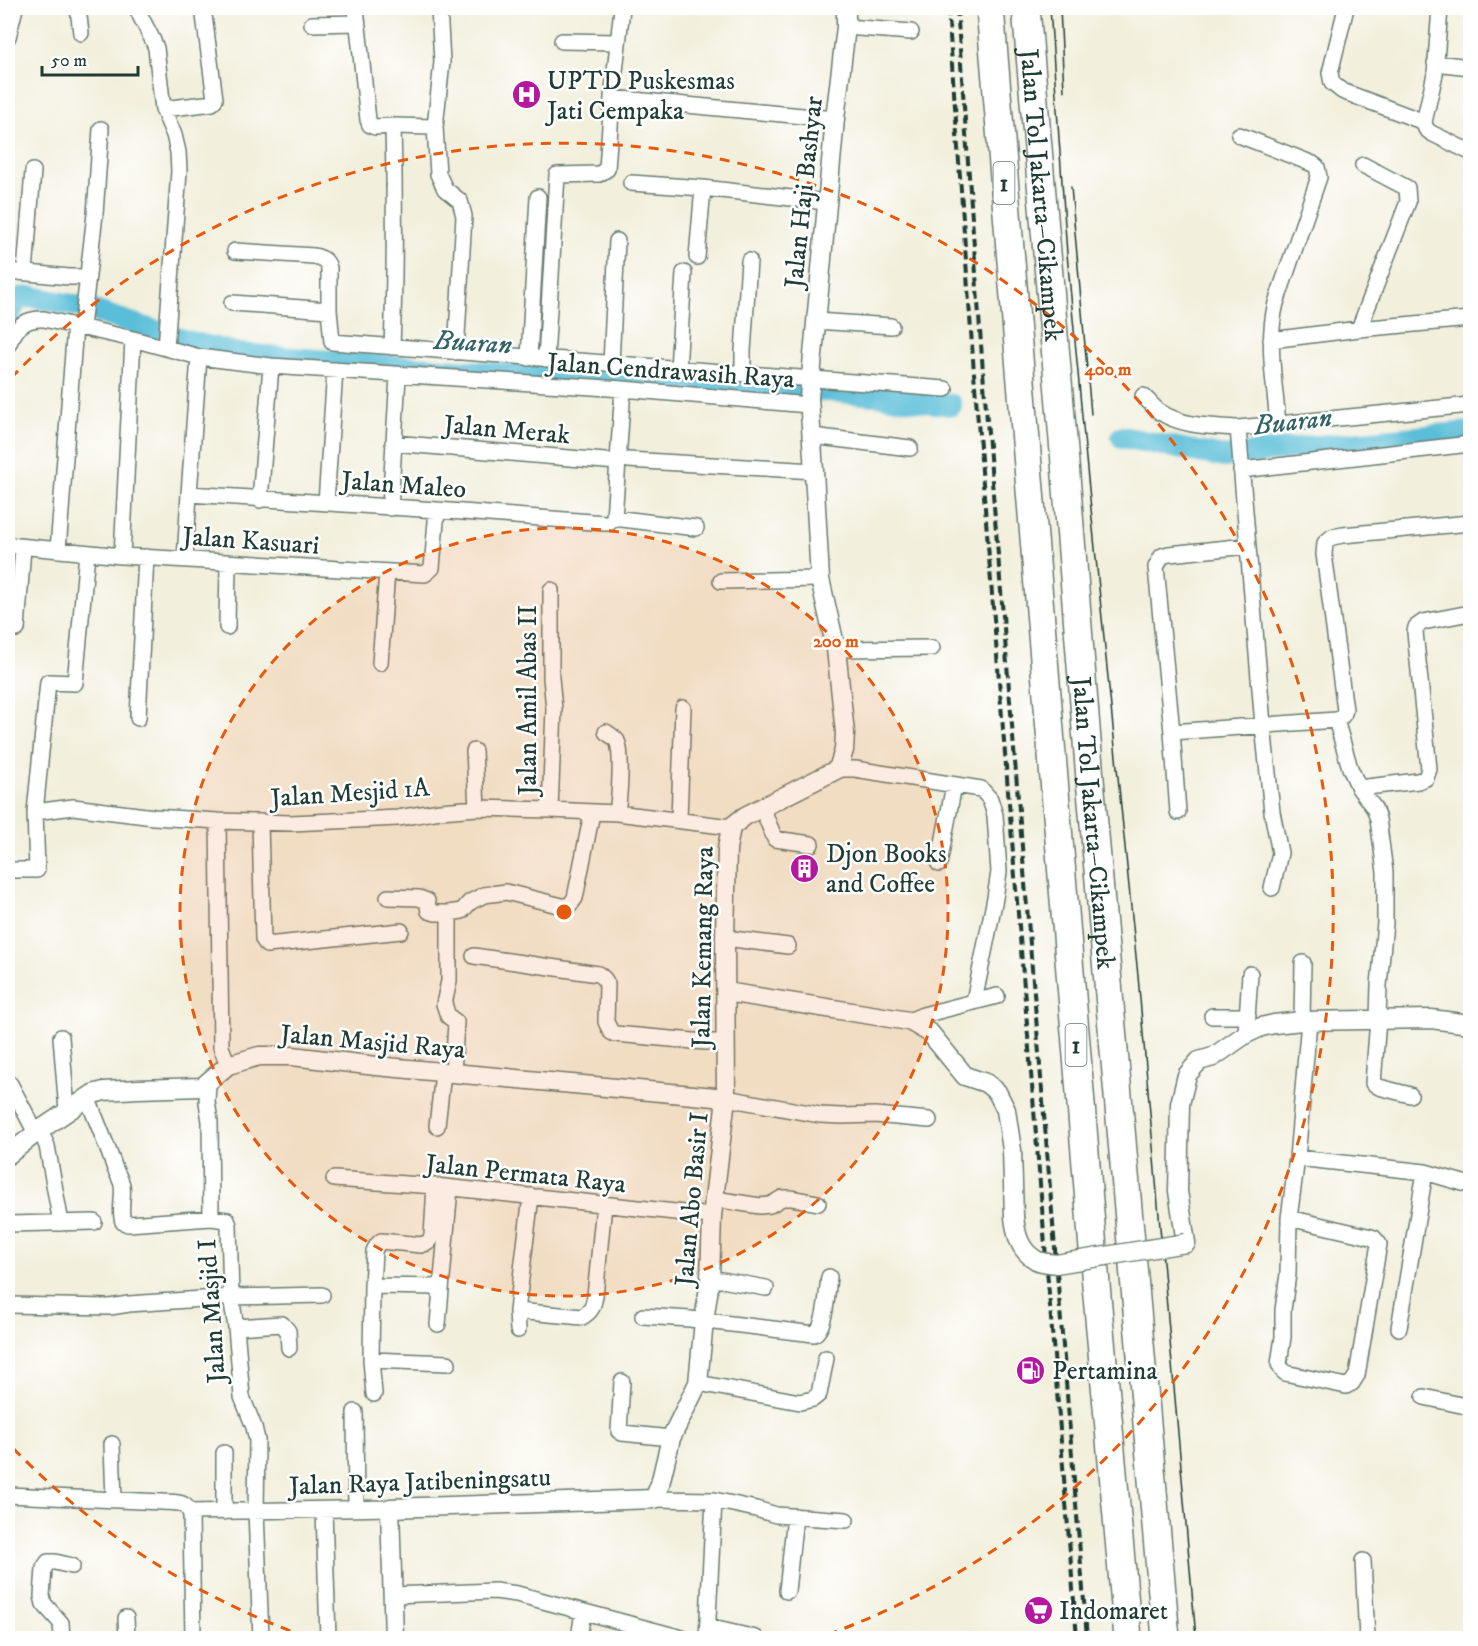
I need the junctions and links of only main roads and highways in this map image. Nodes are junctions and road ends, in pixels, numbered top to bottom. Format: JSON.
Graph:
{"nodes":[{"id":1,"x":990,"y":8,"type":"edge"},
{"id":2,"x":1026,"y":8,"type":"edge"},
{"id":3,"x":1128,"y":1638,"type":"edge"},
{"id":4,"x":1166,"y":1638,"type":"edge"}],
"edges":[{"from":1,"to":3,"type":"highway","name":"Jalan Tol Jakarta–Cikampek","number":"1"},
{"from":2,"to":4,"type":"highway","name":"Jalan Tol Jakarta–Cikampek","number":"1"}]}
